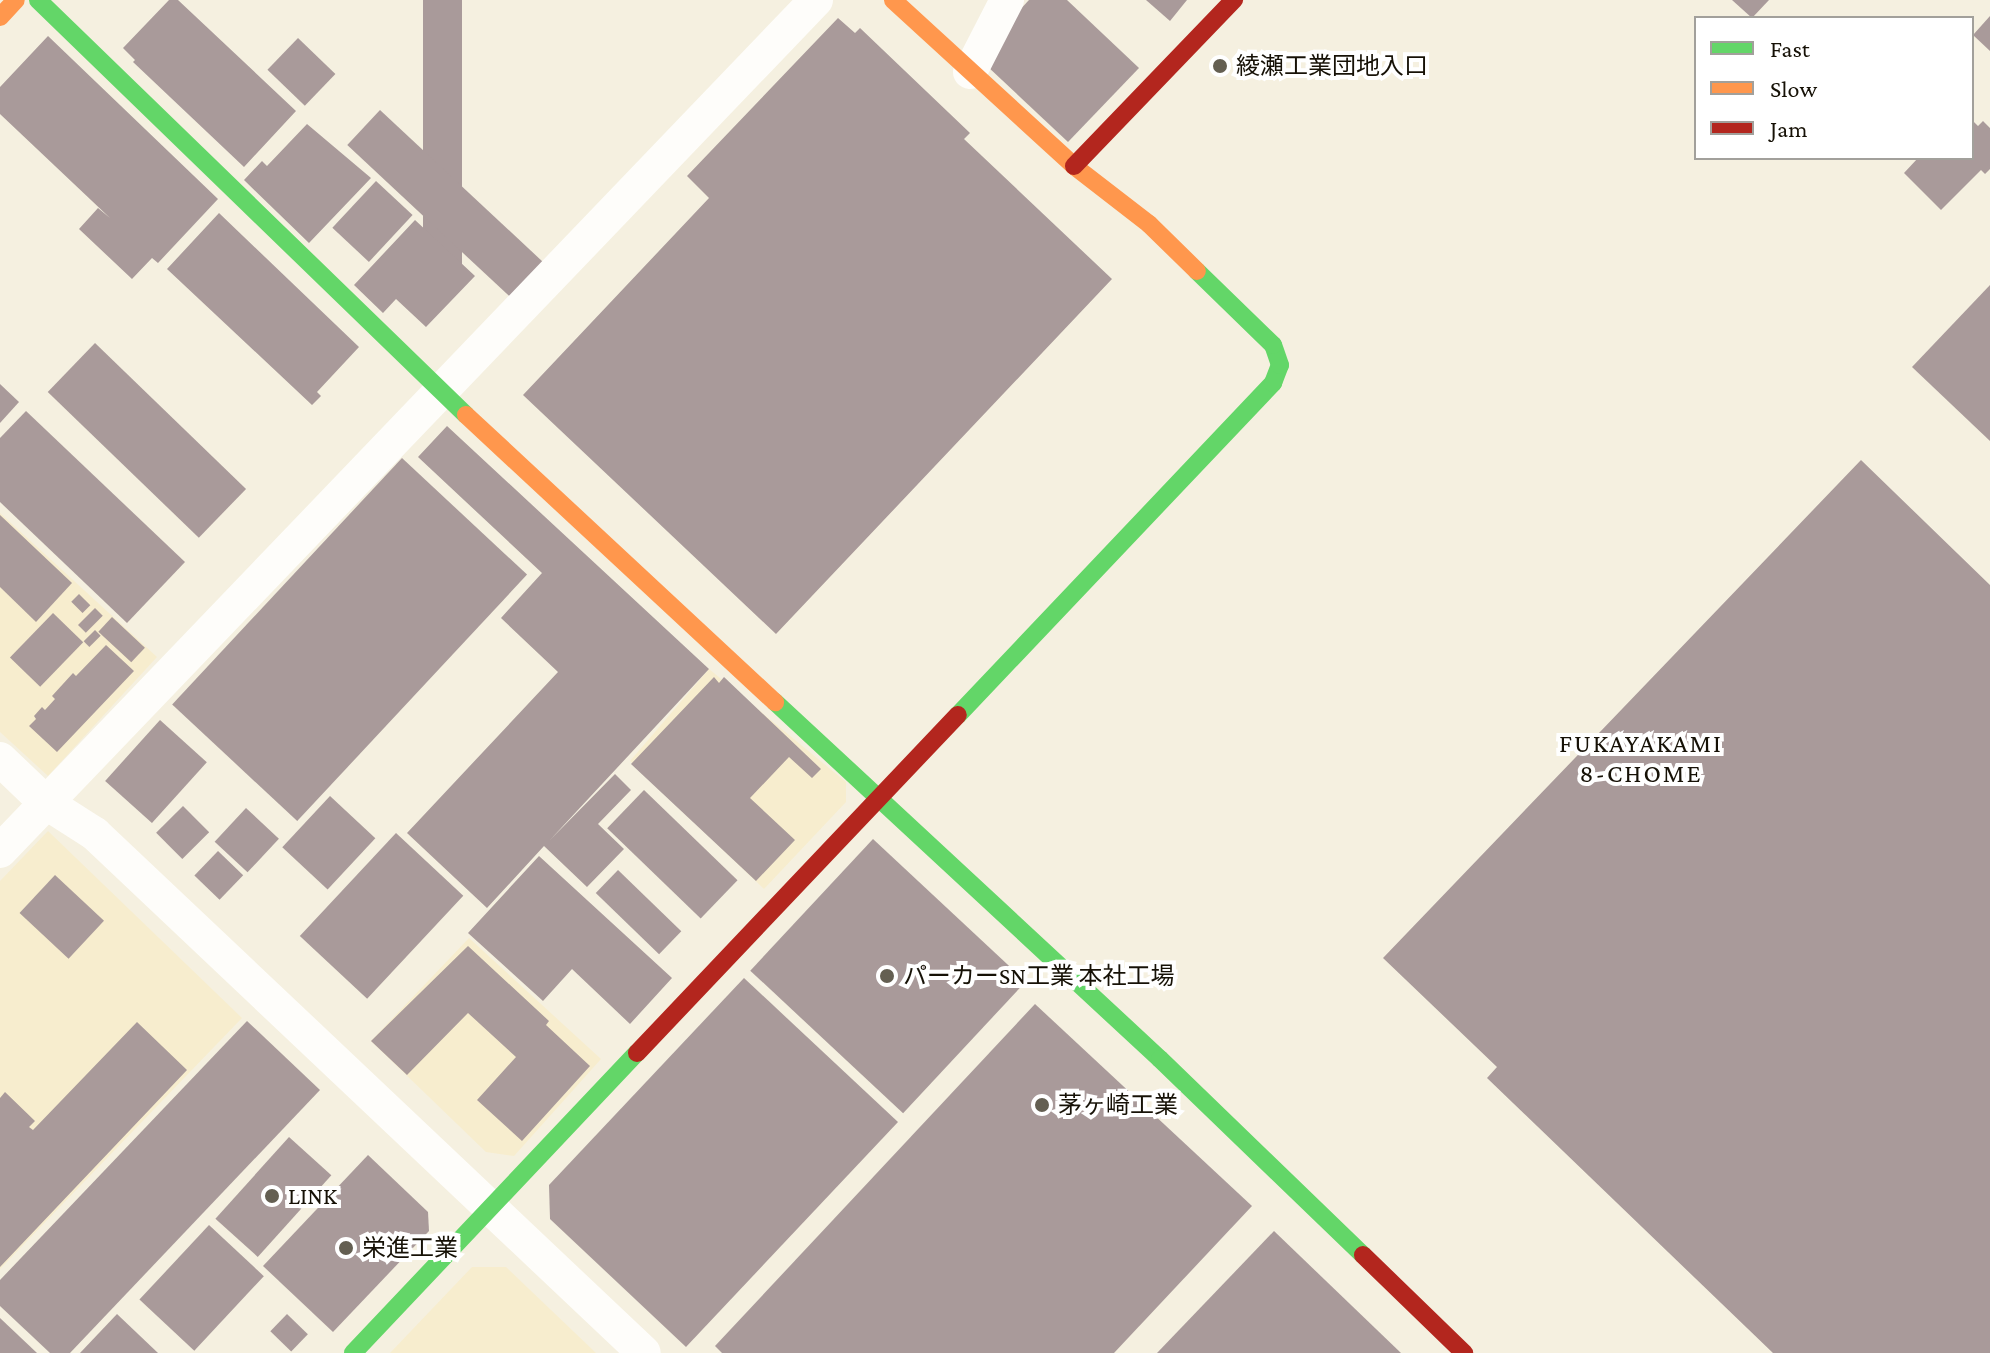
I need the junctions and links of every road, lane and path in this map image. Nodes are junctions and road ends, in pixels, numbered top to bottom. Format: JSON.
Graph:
{"nodes":[{"id":1,"x":16,"y":0,"type":"edge"},
{"id":2,"x":38,"y":0,"type":"edge"},
{"id":3,"x":816,"y":0,"type":"edge"},
{"id":4,"x":893,"y":0,"type":"edge"},
{"id":5,"x":1007,"y":0,"type":"edge"},
{"id":6,"x":1234,"y":0,"type":"edge"},
{"id":7,"x":0,"y":17,"type":"edge"},
{"id":8,"x":970,"y":72,"type":"junction"},
{"id":9,"x":1074,"y":166,"type":"junction"},
{"id":10,"x":439,"y":390,"type":"junction"},
{"id":11,"x":0,"y":759,"type":"edge"},
{"id":12,"x":878,"y":800,"type":"junction"},
{"id":13,"x":45,"y":802,"type":"junction"},
{"id":14,"x":0,"y":851,"type":"edge"},
{"id":15,"x":492,"y":1207,"type":"junction"},
{"id":16,"x":353,"y":1353,"type":"edge"},
{"id":17,"x":644,"y":1353,"type":"edge"},
{"id":18,"x":1464,"y":1353,"type":"edge"}],
"edges":[{"from":1,"to":7,"type":"street"},
{"from":2,"to":10,"type":"street"},
{"from":3,"to":10,"type":"street"},
{"from":4,"to":8,"type":"street"},
{"from":5,"to":8,"type":"street"},
{"from":6,"to":9,"type":"street"},
{"from":8,"to":9,"type":"street"},
{"from":9,"to":12,"type":"street"},
{"from":10,"to":12,"type":"street"},
{"from":10,"to":13,"type":"street"},
{"from":11,"to":13,"type":"street"},
{"from":12,"to":15,"type":"street"},
{"from":12,"to":18,"type":"street"},
{"from":13,"to":14,"type":"street"},
{"from":13,"to":15,"type":"street"},
{"from":15,"to":16,"type":"street"},
{"from":15,"to":17,"type":"street"}]}
